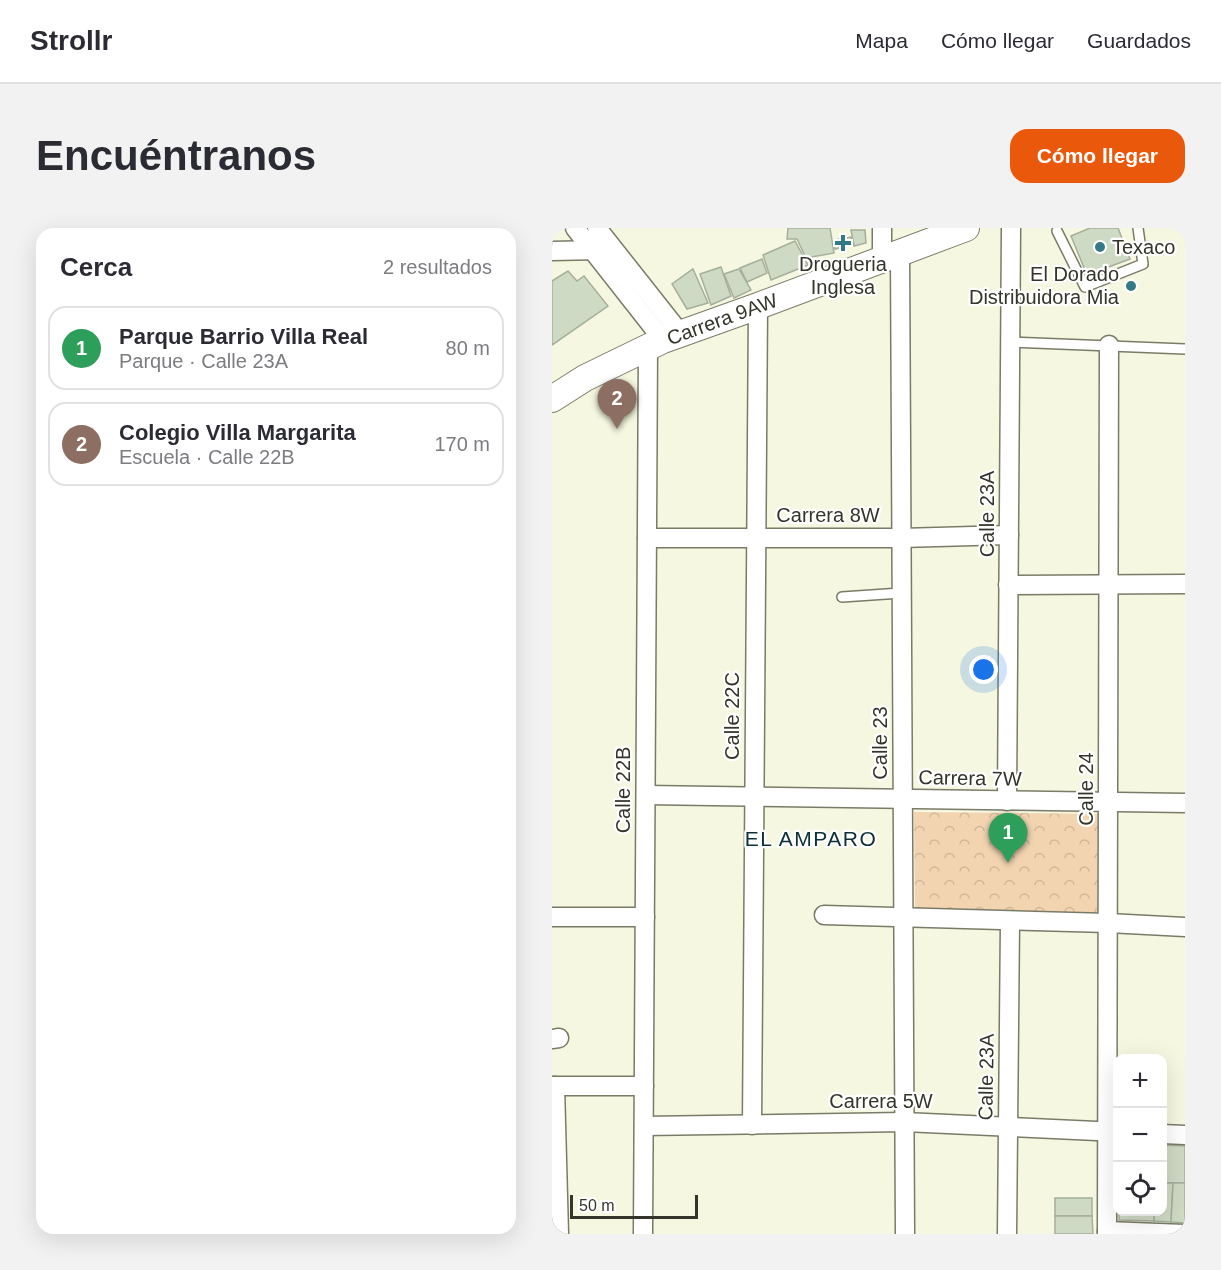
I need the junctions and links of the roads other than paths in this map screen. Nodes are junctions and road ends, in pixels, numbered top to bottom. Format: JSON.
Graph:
{"nodes":[{"id":1,"x":575,"y":228,"type":"edge"},
{"id":2,"x":597,"y":228,"type":"edge"},
{"id":3,"x":882,"y":228,"type":"edge"},
{"id":4,"x":966,"y":228,"type":"edge"},
{"id":5,"x":1011,"y":228,"type":"edge"},
{"id":6,"x":1138,"y":228,"type":"edge"},
{"id":7,"x":1058,"y":229,"type":"edge"},
{"id":8,"x":592,"y":250,"type":"junction"},
{"id":9,"x":614,"y":250,"type":"junction"},
{"id":10,"x":552,"y":251,"type":"edge"},
{"id":11,"x":891,"y":256,"type":"junction"},
{"id":12,"x":758,"y":306,"type":"junction"},
{"id":13,"x":664,"y":340,"type":"junction"},
{"id":14,"x":1010,"y":342,"type":"junction"},
{"id":15,"x":1109,"y":345,"type":"junction"},
{"id":16,"x":1185,"y":349,"type":"edge"},
{"id":17,"x":552,"y":399,"type":"edge"},
{"id":18,"x":1009,"y":535,"type":"junction"},
{"id":19,"x":647,"y":538,"type":"junction"},
{"id":20,"x":756,"y":538,"type":"junction"},
{"id":21,"x":901,"y":538,"type":"junction"},
{"id":22,"x":1108,"y":584,"type":"junction"},
{"id":23,"x":1185,"y":584,"type":"edge"},
{"id":24,"x":1008,"y":585,"type":"junction"},
{"id":25,"x":901,"y":593,"type":"junction"},
{"id":26,"x":842,"y":597,"type":"dead end"},
{"id":27,"x":646,"y":795,"type":"junction"},
{"id":28,"x":754,"y":797,"type":"junction"},
{"id":29,"x":902,"y":799,"type":"junction"},
{"id":30,"x":1007,"y":801,"type":"junction"},
{"id":31,"x":1108,"y":802,"type":"junction"},
{"id":32,"x":1185,"y":803,"type":"edge"},
{"id":33,"x":824,"y":915,"type":"dead end"},
{"id":34,"x":552,"y":917,"type":"edge"},
{"id":35,"x":645,"y":917,"type":"junction"},
{"id":36,"x":903,"y":918,"type":"junction"},
{"id":37,"x":1010,"y":921,"type":"junction"},
{"id":38,"x":1108,"y":923,"type":"junction"},
{"id":39,"x":1185,"y":927,"type":"edge"},
{"id":40,"x":553,"y":1086,"type":"edge"},
{"id":41,"x":644,"y":1086,"type":"junction"},
{"id":42,"x":904,"y":1122,"type":"junction"},
{"id":43,"x":752,"y":1125,"type":"junction"},
{"id":44,"x":644,"y":1126,"type":"junction"},
{"id":45,"x":1008,"y":1127,"type":"junction"},
{"id":46,"x":1112,"y":1132,"type":"edge"},
{"id":47,"x":1167,"y":1134,"type":"edge"},
{"id":48,"x":1185,"y":1135,"type":"edge"},
{"id":49,"x":1107,"y":1233,"type":"edge"},
{"id":50,"x":559,"y":1234,"type":"edge"},
{"id":51,"x":643,"y":1234,"type":"edge"},
{"id":52,"x":905,"y":1234,"type":"edge"},
{"id":53,"x":1007,"y":1234,"type":"edge"},
{"id":54,"x":1185,"y":1234,"type":"edge"}],
"edges":[{"from":1,"to":8,"type":"street"},
{"from":2,"to":9,"type":"street"},
{"from":3,"to":11,"type":"street","name":"Calle 23"},
{"from":4,"to":11,"type":"main road","name":"Carrera 9AW"},
{"from":5,"to":14,"type":"street","name":"Calle 23A"},
{"from":6,"to":7,"type":"lane"},
{"from":8,"to":9,"type":"street"},
{"from":8,"to":10,"type":"street"},
{"from":8,"to":13,"type":"street"},
{"from":9,"to":13,"type":"street"},
{"from":11,"to":12,"type":"main road","name":"Carrera 9AW"},
{"from":11,"to":21,"type":"street","name":"Calle 23"},
{"from":12,"to":13,"type":"main road","name":"Carrera 9AW"},
{"from":12,"to":20,"type":"street","name":"Calle 22C"},
{"from":13,"to":17,"type":"main road","name":"Carrera 9AW"},
{"from":13,"to":19,"type":"street","name":"Calle 22B"},
{"from":14,"to":15,"type":"lane"},
{"from":14,"to":18,"type":"street","name":"Calle 23A"},
{"from":15,"to":16,"type":"lane"},
{"from":15,"to":22,"type":"street","name":"Calle 24"},
{"from":18,"to":21,"type":"street","name":"Carrera 8W"},
{"from":18,"to":24,"type":"street","name":"Calle 23A"},
{"from":19,"to":20,"type":"street","name":"Carrera 8W"},
{"from":19,"to":27,"type":"street","name":"Calle 22B"},
{"from":20,"to":21,"type":"street","name":"Carrera 8W"},
{"from":20,"to":28,"type":"street","name":"Calle 22C"},
{"from":21,"to":25,"type":"street","name":"Calle 23"},
{"from":22,"to":23,"type":"street"},
{"from":22,"to":24,"type":"street"},
{"from":22,"to":31,"type":"street","name":"Calle 24"},
{"from":24,"to":30,"type":"street","name":"Calle 23A"},
{"from":25,"to":26,"type":"lane"},
{"from":25,"to":29,"type":"street","name":"Calle 23"},
{"from":27,"to":28,"type":"street","name":"Carrera 7W"},
{"from":27,"to":35,"type":"street","name":"Calle 22B"},
{"from":28,"to":29,"type":"street","name":"Carrera 7W"},
{"from":28,"to":43,"type":"street","name":"Calle 22C"},
{"from":29,"to":30,"type":"street","name":"Carrera 7W"},
{"from":29,"to":36,"type":"street","name":"Calle 23"},
{"from":30,"to":31,"type":"street","name":"Carrera 7W"},
{"from":31,"to":32,"type":"street","name":"Carrera 7W"},
{"from":31,"to":38,"type":"street","name":"Calle 24"},
{"from":33,"to":36,"type":"street"},
{"from":34,"to":35,"type":"street"},
{"from":35,"to":41,"type":"street","name":"Calle 22B"},
{"from":36,"to":37,"type":"street"},
{"from":36,"to":42,"type":"street","name":"Calle 23"},
{"from":37,"to":38,"type":"street"},
{"from":37,"to":45,"type":"street","name":"Calle 23A"},
{"from":38,"to":39,"type":"street"},
{"from":38,"to":46,"type":"street","name":"Calle 24"},
{"from":40,"to":41,"type":"street"},
{"from":40,"to":50,"type":"street"},
{"from":41,"to":44,"type":"street","name":"Calle 22B"},
{"from":42,"to":43,"type":"street","name":"Carrera 5W"},
{"from":42,"to":45,"type":"street","name":"Carrera 5W"},
{"from":42,"to":52,"type":"street","name":"Calle 23"},
{"from":43,"to":44,"type":"street","name":"Carrera 5W"},
{"from":44,"to":51,"type":"street","name":"Calle 22B"},
{"from":45,"to":46,"type":"street","name":"Carrera 5W"},
{"from":45,"to":53,"type":"street","name":"Calle 23A"},
{"from":46,"to":49,"type":"street","name":"Calle 24"},
{"from":47,"to":48,"type":"street"},
{"from":49,"to":54,"type":"street"}]}
